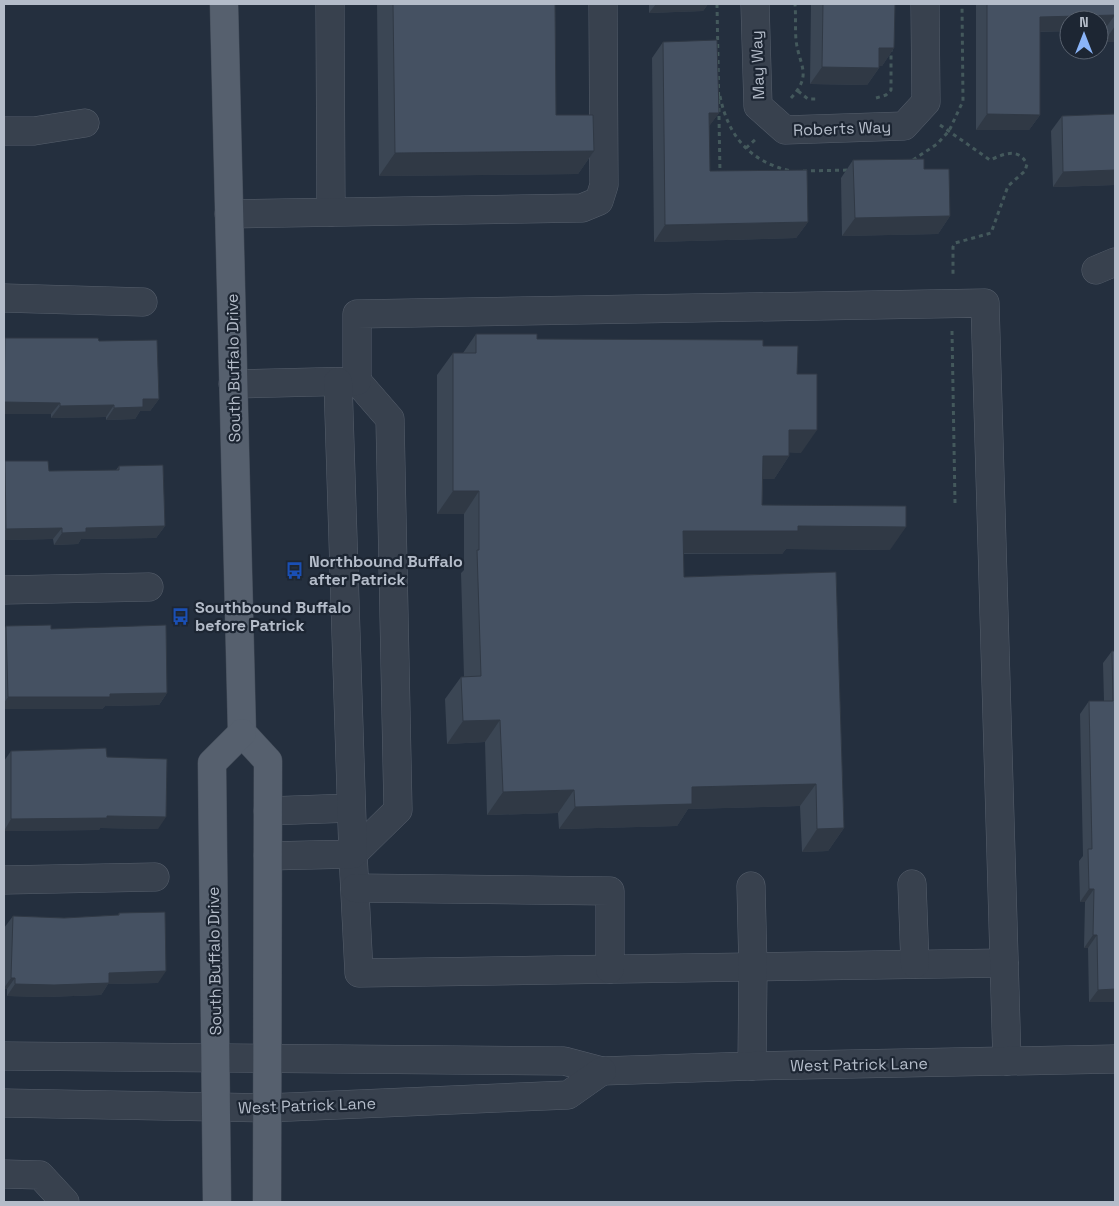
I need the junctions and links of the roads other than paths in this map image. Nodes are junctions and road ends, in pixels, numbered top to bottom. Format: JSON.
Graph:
{"nodes":[{"id":1,"x":224,"y":4,"type":"edge"},
{"id":2,"x":330,"y":4,"type":"edge"},
{"id":3,"x":603,"y":4,"type":"edge"},
{"id":4,"x":755,"y":4,"type":"edge"},
{"id":5,"x":925,"y":4,"type":"edge"},
{"id":6,"x":773,"y":119,"type":"joint"},
{"id":7,"x":85,"y":123,"type":"dead end"},
{"id":8,"x":4,"y":130,"type":"edge"},
{"id":9,"x":331,"y":212,"type":"junction"},
{"id":10,"x":229,"y":214,"type":"junction"},
{"id":11,"x":4,"y":298,"type":"edge"},
{"id":12,"x":143,"y":302,"type":"dead end"},
{"id":13,"x":348,"y":382,"type":"junction"},
{"id":14,"x":233,"y":384,"type":"junction"},
{"id":15,"x":149,"y":587,"type":"dead end"},
{"id":16,"x":4,"y":590,"type":"edge"},
{"id":17,"x":242,"y":733,"type":"junction"},
{"id":18,"x":351,"y":808,"type":"junction"},
{"id":19,"x":268,"y":811,"type":"junction"},
{"id":20,"x":353,"y":854,"type":"junction"},
{"id":21,"x":268,"y":856,"type":"junction"},
{"id":22,"x":155,"y":877,"type":"dead end"},
{"id":23,"x":4,"y":880,"type":"edge"},
{"id":24,"x":912,"y":884,"type":"dead end"},
{"id":25,"x":751,"y":886,"type":"dead end"},
{"id":26,"x":354,"y":888,"type":"junction"},
{"id":27,"x":1004,"y":963,"type":"junction"},
{"id":28,"x":915,"y":964,"type":"junction"},
{"id":29,"x":753,"y":967,"type":"junction"},
{"id":30,"x":610,"y":969,"type":"junction"},
{"id":31,"x":4,"y":1056,"type":"edge"},
{"id":32,"x":215,"y":1058,"type":"junction"},
{"id":33,"x":267,"y":1059,"type":"junction"},
{"id":34,"x":1115,"y":1060,"type":"edge"},
{"id":35,"x":1006,"y":1061,"type":"junction"},
{"id":36,"x":752,"y":1066,"type":"junction"},
{"id":37,"x":602,"y":1071,"type":"junction"},
{"id":38,"x":4,"y":1103,"type":"edge"},
{"id":39,"x":216,"y":1107,"type":"junction"},
{"id":40,"x":267,"y":1108,"type":"junction"},
{"id":41,"x":4,"y":1174,"type":"edge"},
{"id":42,"x":65,"y":1202,"type":"edge"},
{"id":43,"x":217,"y":1202,"type":"edge"},
{"id":44,"x":267,"y":1202,"type":"edge"}],
"edges":[{"from":1,"to":10,"type":"main road","name":"South Buffalo Drive"},
{"from":2,"to":9,"type":"street"},
{"from":3,"to":9,"type":"street"},
{"from":4,"to":6,"type":"street","name":"May Way"},
{"from":5,"to":6,"type":"street","name":"Roberts Way"},
{"from":7,"to":8,"type":"street"},
{"from":9,"to":10,"type":"street"},
{"from":10,"to":14,"type":"main road","name":"South Buffalo Drive"},
{"from":11,"to":12,"type":"street"},
{"from":13,"to":14,"type":"street"},
{"from":13,"to":18,"type":"street"},
{"from":13,"to":20,"type":"street"},
{"from":13,"to":27,"type":"street"},
{"from":14,"to":17,"type":"main road","name":"South Buffalo Drive"},
{"from":15,"to":16,"type":"street"},
{"from":17,"to":19,"type":"main road"},
{"from":17,"to":32,"type":"main road","name":"South Buffalo Drive"},
{"from":18,"to":19,"type":"street"},
{"from":18,"to":20,"type":"street"},
{"from":19,"to":21,"type":"main road"},
{"from":20,"to":21,"type":"street"},
{"from":20,"to":26,"type":"street"},
{"from":21,"to":33,"type":"main road"},
{"from":22,"to":23,"type":"street"},
{"from":24,"to":28,"type":"street"},
{"from":25,"to":29,"type":"street"},
{"from":26,"to":30,"type":"street"},
{"from":26,"to":30,"type":"street"},
{"from":27,"to":28,"type":"street"},
{"from":27,"to":35,"type":"street"},
{"from":28,"to":29,"type":"street"},
{"from":29,"to":30,"type":"street"},
{"from":29,"to":36,"type":"street"},
{"from":31,"to":32,"type":"street","name":"West Patrick Lane"},
{"from":32,"to":33,"type":"street","name":"West Patrick Lane"},
{"from":32,"to":39,"type":"main road","name":"South Buffalo Drive"},
{"from":33,"to":37,"type":"street","name":"West Patrick Lane"},
{"from":33,"to":40,"type":"main road"},
{"from":34,"to":35,"type":"street","name":"West Patrick Lane"},
{"from":35,"to":36,"type":"street","name":"West Patrick Lane"},
{"from":36,"to":37,"type":"street","name":"West Patrick Lane"},
{"from":37,"to":40,"type":"street","name":"West Patrick Lane"},
{"from":38,"to":39,"type":"street","name":"West Patrick Lane"},
{"from":39,"to":40,"type":"street","name":"West Patrick Lane"},
{"from":39,"to":43,"type":"main road","name":"South Buffalo Drive"},
{"from":40,"to":44,"type":"main road"},
{"from":41,"to":42,"type":"street"}]}
